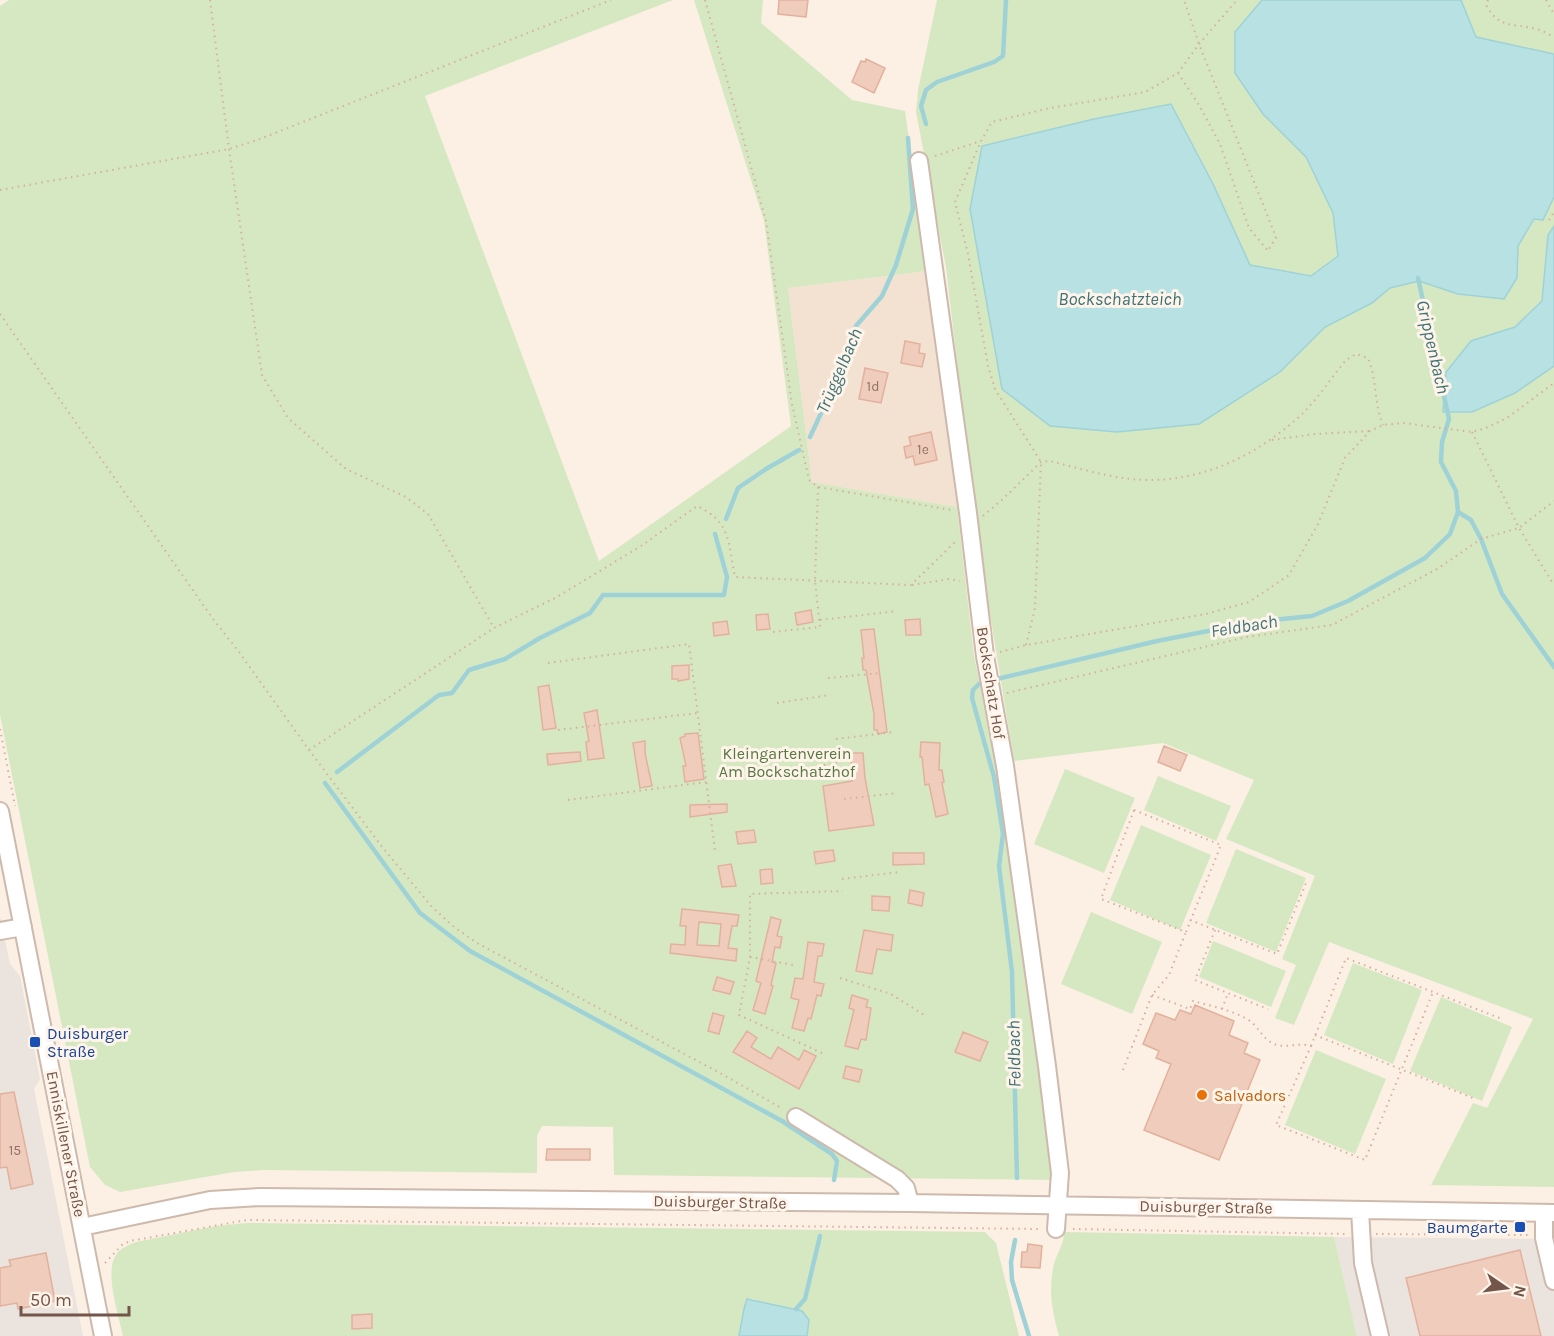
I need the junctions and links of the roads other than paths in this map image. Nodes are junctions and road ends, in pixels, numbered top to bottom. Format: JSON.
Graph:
{"nodes":[{"id":1,"x":919,"y":161,"type":"road end"},
{"id":2,"x":0,"y":811,"type":"edge"},
{"id":3,"x":23,"y":927,"type":"junction"},
{"id":4,"x":0,"y":931,"type":"edge"},
{"id":5,"x":796,"y":1117,"type":"road end"},
{"id":6,"x":910,"y":1203,"type":"junction"},
{"id":7,"x":1058,"y":1205,"type":"junction"},
{"id":8,"x":1360,"y":1210,"type":"junction"},
{"id":9,"x":1549,"y":1213,"type":"edge"},
{"id":10,"x":82,"y":1227,"type":"junction"},
{"id":11,"x":1056,"y":1229,"type":"road end"},
{"id":12,"x":1554,"y":1281,"type":"edge"},
{"id":13,"x":101,"y":1336,"type":"edge"},
{"id":14,"x":1380,"y":1336,"type":"edge"}],
"edges":[{"from":1,"to":7,"type":"street","name":"Bockschatz Hof"},
{"from":2,"to":3,"type":"street","name":"Enniskillener Straße"},
{"from":3,"to":4,"type":"street"},
{"from":3,"to":10,"type":"street","name":"Enniskillener Straße"},
{"from":5,"to":6,"type":"street"},
{"from":6,"to":7,"type":"street","name":"Duisburger Straße"},
{"from":6,"to":10,"type":"street","name":"Duisburger Straße"},
{"from":7,"to":8,"type":"street","name":"Duisburger Straße"},
{"from":7,"to":11,"type":"street","name":"Bockschatz Hof"},
{"from":8,"to":9,"type":"street","name":"Duisburger Straße"},
{"from":8,"to":14,"type":"street"},
{"from":9,"to":12,"type":"street","name":"Duisburger Straße"},
{"from":10,"to":13,"type":"street","name":"Enniskillener Straße"}]}
